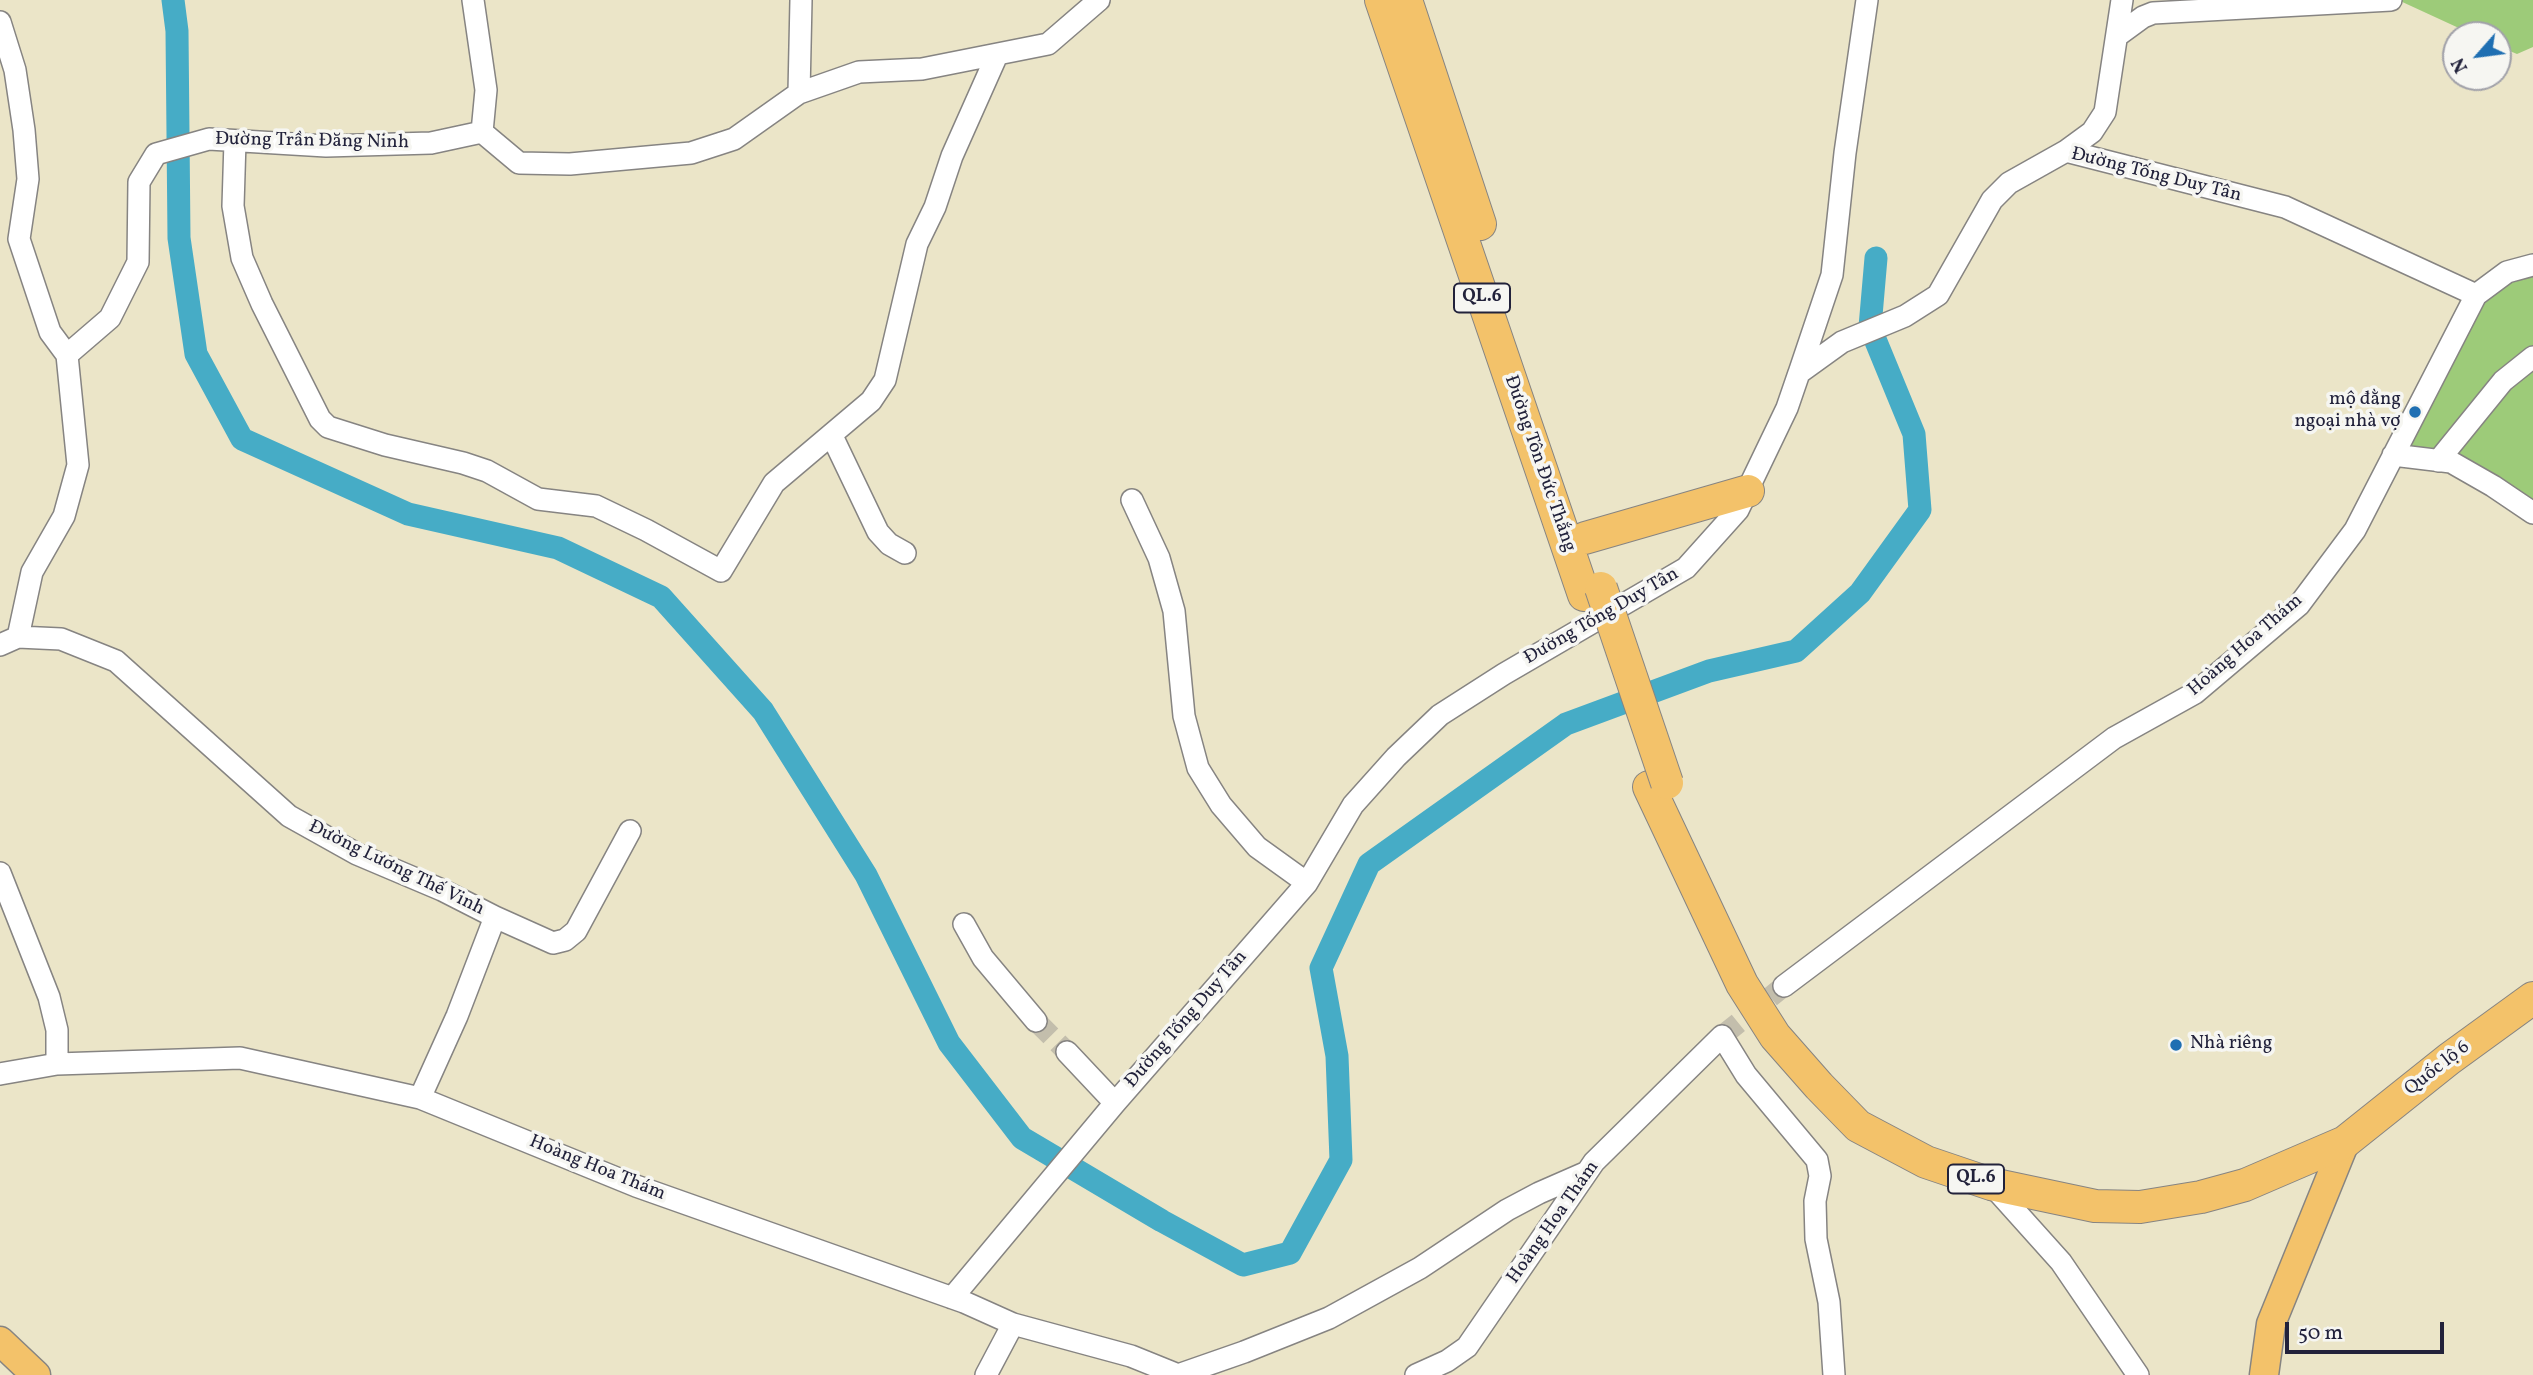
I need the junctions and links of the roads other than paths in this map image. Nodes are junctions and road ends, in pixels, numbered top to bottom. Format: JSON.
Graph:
{"nodes":[{"id":1,"x":473,"y":0,"type":"edge"},
{"id":2,"x":801,"y":0,"type":"edge"},
{"id":3,"x":1099,"y":0,"type":"edge"},
{"id":4,"x":1381,"y":0,"type":"edge"},
{"id":5,"x":1406,"y":0,"type":"edge"},
{"id":6,"x":1867,"y":0,"type":"edge"},
{"id":7,"x":2122,"y":0,"type":"edge"},
{"id":8,"x":2391,"y":0,"type":"edge"},
{"id":9,"x":0,"y":22,"type":"edge"},
{"id":10,"x":2117,"y":36,"type":"junction"},
{"id":11,"x":997,"y":55,"type":"junction"},
{"id":12,"x":799,"y":93,"type":"junction"},
{"id":13,"x":482,"y":132,"type":"junction"},
{"id":14,"x":235,"y":141,"type":"junction"},
{"id":15,"x":2067,"y":151,"type":"junction"},
{"id":16,"x":9,"y":237,"type":"edge"},
{"id":17,"x":2533,"y":265,"type":"edge"},
{"id":18,"x":2476,"y":295,"type":"junction"},
{"id":19,"x":68,"y":355,"type":"junction"},
{"id":20,"x":2533,"y":357,"type":"edge"},
{"id":21,"x":1799,"y":373,"type":"junction"},
{"id":22,"x":832,"y":436,"type":"junction"},
{"id":23,"x":2393,"y":455,"type":"junction"},
{"id":24,"x":2438,"y":461,"type":"junction"},
{"id":25,"x":1748,"y":491,"type":"junction"},
{"id":26,"x":1132,"y":500,"type":"dead end"},
{"id":27,"x":2533,"y":513,"type":"edge"},
{"id":28,"x":1585,"y":538,"type":"junction"},
{"id":29,"x":905,"y":553,"type":"dead end"},
{"id":30,"x":1592,"y":592,"type":"junction"},
{"id":31,"x":9,"y":641,"type":"edge"},
{"id":32,"x":630,"y":831,"type":"dead end"},
{"id":33,"x":0,"y":873,"type":"edge"},
{"id":34,"x":1307,"y":883,"type":"junction"},
{"id":35,"x":495,"y":917,"type":"junction"},
{"id":36,"x":964,"y":924,"type":"dead end"},
{"id":37,"x":1784,"y":986,"type":"tunnel mouth"},
{"id":38,"x":2533,"y":998,"type":"edge"},
{"id":39,"x":1036,"y":1021,"type":"tunnel mouth"},
{"id":40,"x":1067,"y":1052,"type":"tunnel mouth"},
{"id":41,"x":57,"y":1064,"type":"junction"},
{"id":42,"x":0,"y":1074,"type":"edge"},
{"id":43,"x":420,"y":1098,"type":"junction"},
{"id":44,"x":1115,"y":1103,"type":"junction"},
{"id":45,"x":2345,"y":1142,"type":"junction"},
{"id":46,"x":1587,"y":1172,"type":"junction"},
{"id":47,"x":1991,"y":1184,"type":"junction"},
{"id":48,"x":952,"y":1298,"type":"junction"},
{"id":49,"x":1013,"y":1324,"type":"junction"},
{"id":50,"x":0,"y":1341,"type":"edge"},
{"id":51,"x":36,"y":1375,"type":"edge"},
{"id":52,"x":986,"y":1375,"type":"edge"},
{"id":53,"x":1178,"y":1375,"type":"edge"},
{"id":54,"x":1416,"y":1375,"type":"edge"},
{"id":55,"x":1834,"y":1375,"type":"edge"},
{"id":56,"x":2138,"y":1375,"type":"edge"},
{"id":57,"x":2264,"y":1375,"type":"edge"}],
"edges":[{"from":1,"to":13,"type":"street"},
{"from":2,"to":12,"type":"street"},
{"from":3,"to":11,"type":"street"},
{"from":4,"to":30,"type":"highway","name":"Đường Tôn Đức Thắng","number":"QL.6"},
{"from":5,"to":28,"type":"highway","name":"Đường Tôn Đức Thắng","number":"QL.6"},
{"from":6,"to":21,"type":"street"},
{"from":7,"to":10,"type":"street"},
{"from":8,"to":10,"type":"street"},
{"from":9,"to":16,"type":"street"},
{"from":10,"to":15,"type":"street"},
{"from":11,"to":12,"type":"street"},
{"from":11,"to":22,"type":"street"},
{"from":12,"to":13,"type":"street"},
{"from":13,"to":14,"type":"street","name":"Đường Trần Đăng Ninh"},
{"from":14,"to":19,"type":"street","name":"Đường Trần Đăng Ninh"},
{"from":14,"to":22,"type":"street"},
{"from":15,"to":18,"type":"street","name":"Đường Tống Duy Tân"},
{"from":15,"to":21,"type":"street","name":"Đường Tống Duy Tân"},
{"from":16,"to":19,"type":"street"},
{"from":17,"to":18,"type":"street","name":"Hoàng Hoa Thám"},
{"from":18,"to":23,"type":"street","name":"Hoàng Hoa Thám"},
{"from":19,"to":31,"type":"street"},
{"from":20,"to":24,"type":"street"},
{"from":21,"to":25,"type":"street","name":"Đường Tống Duy Tân"},
{"from":22,"to":29,"type":"street"},
{"from":23,"to":24,"type":"street"},
{"from":23,"to":37,"type":"street","name":"Hoàng Hoa Thám"},
{"from":24,"to":27,"type":"street"},
{"from":25,"to":28,"type":"highway"},
{"from":25,"to":34,"type":"street","name":"Đường Tống Duy Tân"},
{"from":26,"to":34,"type":"street"},
{"from":28,"to":30,"type":"highway","name":"Đường Tôn Đức Thắng","number":"QL.6"},
{"from":30,"to":47,"type":"highway","name":"Đường Tôn Đức Thắng","number":"QL.6","bridge":true},
{"from":31,"to":35,"type":"street","name":"Đường Lương Thế Vinh"},
{"from":32,"to":35,"type":"street"},
{"from":33,"to":41,"type":"street"},
{"from":34,"to":44,"type":"street","name":"Đường Tống Duy Tân"},
{"from":35,"to":43,"type":"street","name":"Đường Lương Thế Vinh"},
{"from":36,"to":39,"type":"street"},
{"from":38,"to":45,"type":"highway","name":"Quốc lộ 6","number":"QL.6"},
{"from":40,"to":44,"type":"street"},
{"from":41,"to":42,"type":"street","name":"Hoàng Hoa Thám"},
{"from":41,"to":43,"type":"street","name":"Hoàng Hoa Thám"},
{"from":43,"to":48,"type":"street","name":"Hoàng Hoa Thám"},
{"from":44,"to":48,"type":"street","name":"Đường Tống Duy Tân"},
{"from":45,"to":47,"type":"highway","name":"Đường Tôn Đức Thắng","number":"QL.6"},
{"from":45,"to":57,"type":"main road"},
{"from":46,"to":53,"type":"street"},
{"from":46,"to":54,"type":"street","name":"Hoàng Hoa Thám"},
{"from":46,"to":55,"type":"street","name":"Hoàng Hoa Thám"},
{"from":47,"to":56,"type":"street"},
{"from":48,"to":49,"type":"street","name":"Hoàng Hoa Thám"},
{"from":49,"to":52,"type":"street"},
{"from":49,"to":53,"type":"street","name":"Hoàng Hoa Thám"},
{"from":50,"to":51,"type":"main road"}]}
